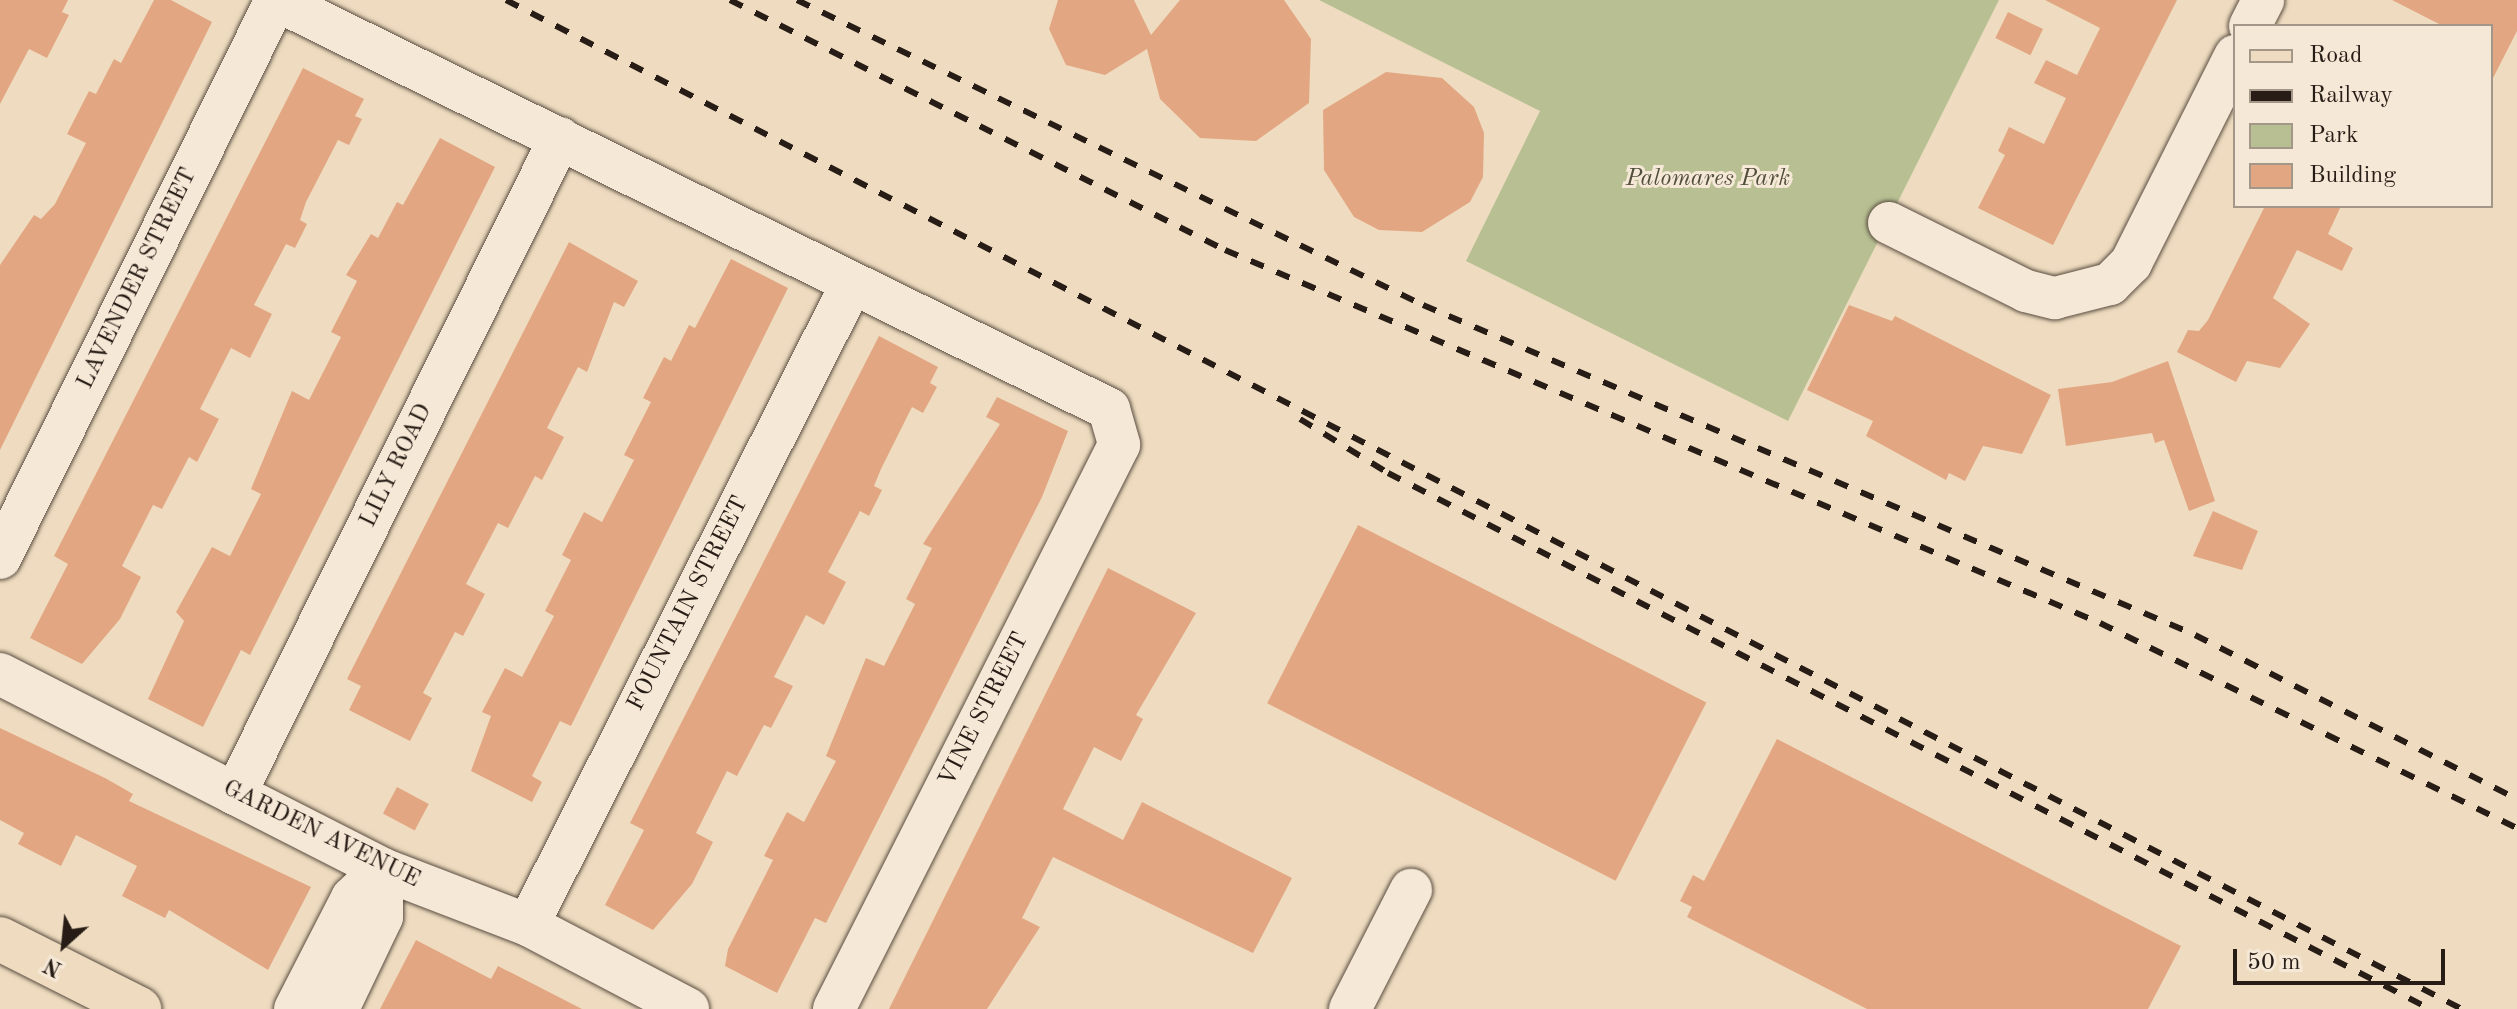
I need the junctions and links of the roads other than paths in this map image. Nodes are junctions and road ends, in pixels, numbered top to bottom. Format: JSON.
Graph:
{"nodes":[{"id":1,"x":276,"y":0,"type":"edge"},
{"id":2,"x":2263,"y":0,"type":"edge"},
{"id":3,"x":2251,"y":24,"type":"edge"},
{"id":4,"x":2233,"y":60,"type":"edge"},
{"id":5,"x":560,"y":138,"type":"junction"},
{"id":6,"x":1889,"y":223,"type":"dead end"},
{"id":7,"x":851,"y":285,"type":"junction"},
{"id":8,"x":0,"y":558,"type":"edge"},
{"id":9,"x":0,"y":674,"type":"edge"},
{"id":10,"x":235,"y":794,"type":"junction"},
{"id":11,"x":382,"y":869,"type":"junction"},
{"id":12,"x":1411,"y":890,"type":"dead end"},
{"id":13,"x":528,"y":925,"type":"junction"},
{"id":14,"x":0,"y":939,"type":"edge"},
{"id":15,"x":126,"y":1007,"type":"edge"},
{"id":16,"x":295,"y":1009,"type":"edge"},
{"id":17,"x":338,"y":1009,"type":"edge"},
{"id":18,"x":688,"y":1009,"type":"edge"},
{"id":19,"x":834,"y":1009,"type":"edge"},
{"id":20,"x":1350,"y":1009,"type":"edge"}],
"edges":[{"from":1,"to":5,"type":"street"},
{"from":1,"to":8,"type":"street","name":"LAVENDER STREET"},
{"from":2,"to":3,"type":"street"},
{"from":4,"to":6,"type":"street"},
{"from":5,"to":7,"type":"street"},
{"from":5,"to":10,"type":"street","name":"LILY ROAD"},
{"from":7,"to":13,"type":"street","name":"FOUNTAIN STREET"},
{"from":7,"to":19,"type":"street","name":"VINE STREET"},
{"from":9,"to":10,"type":"street","name":"GARDEN AVENUE"},
{"from":10,"to":11,"type":"street","name":"GARDEN AVENUE"},
{"from":11,"to":13,"type":"street","name":"GARDEN AVENUE"},
{"from":11,"to":16,"type":"street"},
{"from":11,"to":17,"type":"street"},
{"from":12,"to":20,"type":"street"},
{"from":13,"to":18,"type":"street","name":"GARDEN AVENUE"},
{"from":14,"to":15,"type":"main road"}]}
